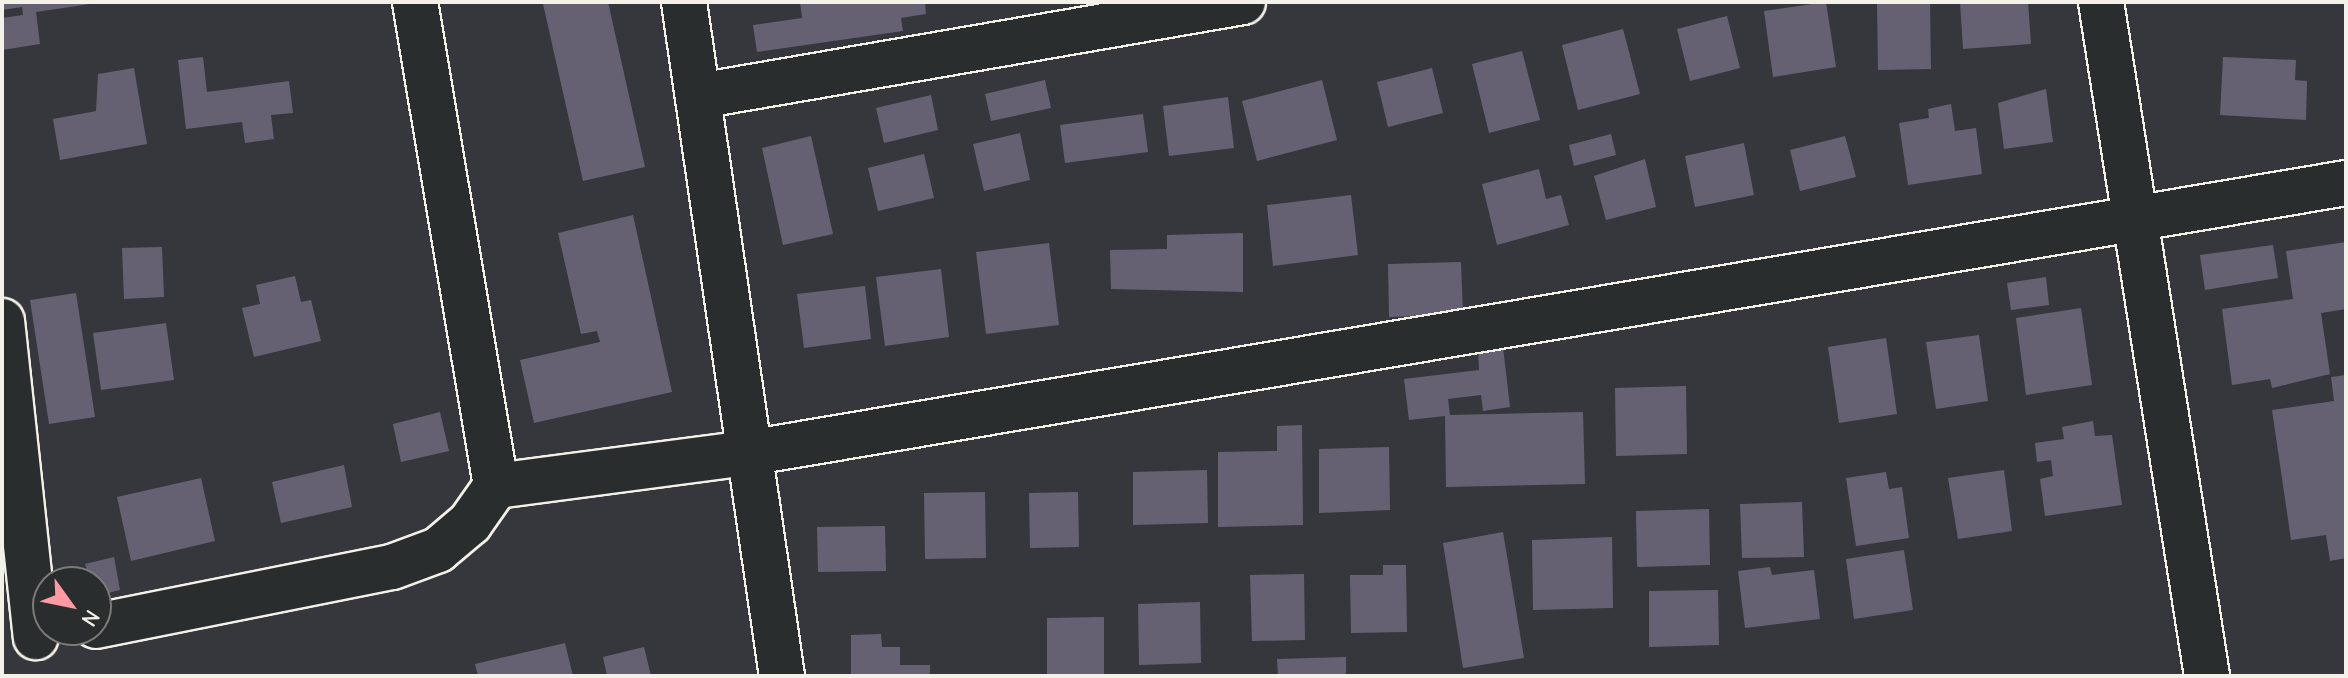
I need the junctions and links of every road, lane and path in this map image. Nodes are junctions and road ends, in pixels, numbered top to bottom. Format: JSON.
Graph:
{"nodes":[{"id":1,"x":415,"y":2,"type":"edge"},
{"id":2,"x":684,"y":2,"type":"edge"},
{"id":3,"x":1243,"y":2,"type":"edge"},
{"id":4,"x":2101,"y":2,"type":"edge"},
{"id":5,"x":699,"y":96,"type":"junction"},
{"id":6,"x":2346,"y":183,"type":"edge"},
{"id":7,"x":2133,"y":214,"type":"junction"},
{"id":8,"x":2,"y":321,"type":"edge"},
{"id":9,"x":754,"y":452,"type":"junction"},
{"id":10,"x":496,"y":486,"type":"junction"},
{"id":11,"x":32,"y":592,"type":"edge"},
{"id":12,"x":112,"y":623,"type":"edge"},
{"id":13,"x":782,"y":676,"type":"edge"},
{"id":14,"x":2207,"y":676,"type":"edge"}],
"edges":[{"from":1,"to":10,"type":"street"},
{"from":2,"to":5,"type":"street"},
{"from":3,"to":5,"type":"street"},
{"from":4,"to":7,"type":"street"},
{"from":5,"to":9,"type":"street"},
{"from":6,"to":7,"type":"street"},
{"from":7,"to":9,"type":"street"},
{"from":7,"to":14,"type":"street"},
{"from":8,"to":11,"type":"street"},
{"from":9,"to":10,"type":"street"},
{"from":9,"to":13,"type":"street"},
{"from":10,"to":12,"type":"street"}]}
